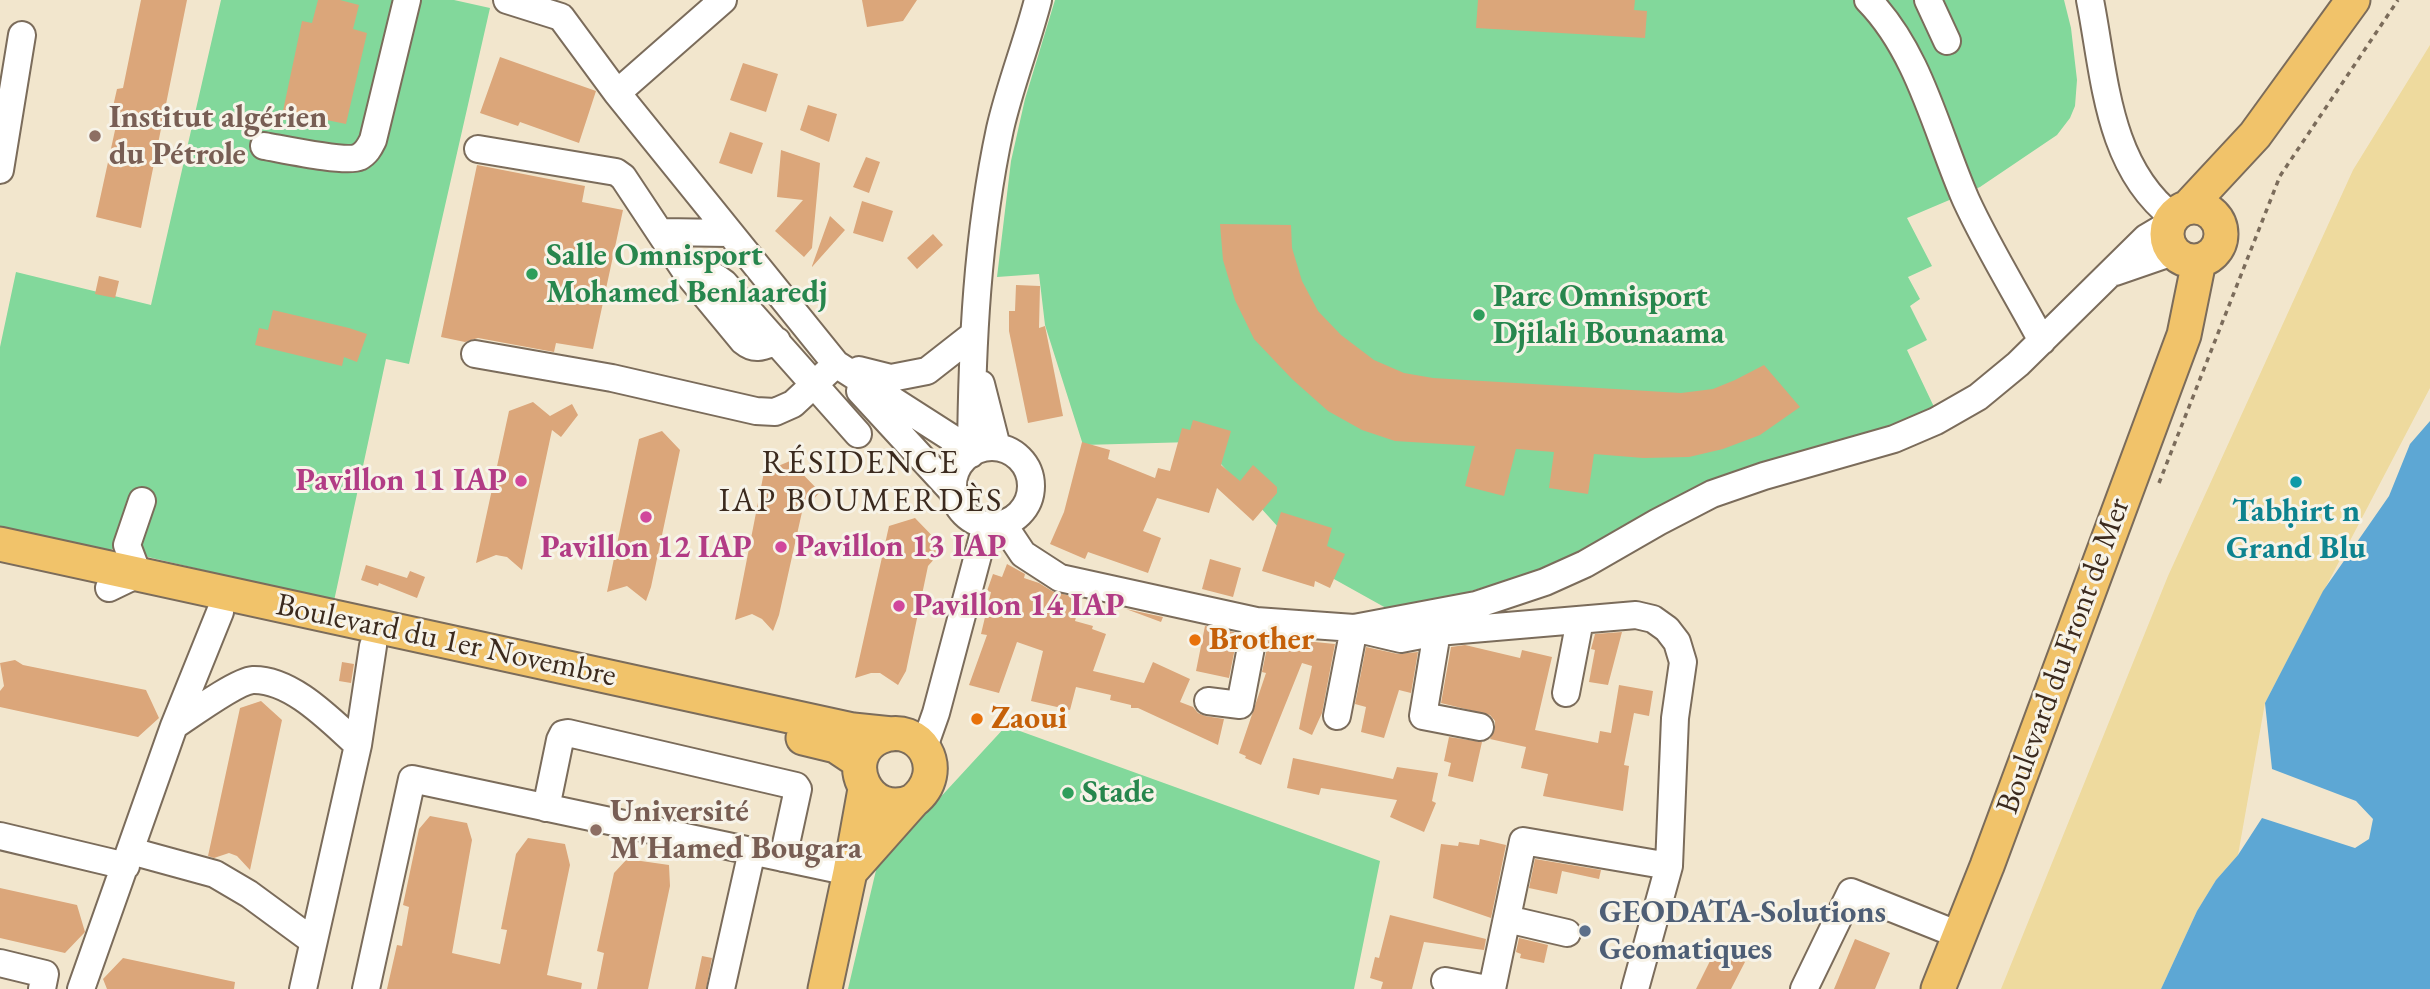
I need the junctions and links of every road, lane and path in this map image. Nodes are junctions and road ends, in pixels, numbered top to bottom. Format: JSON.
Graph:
{"nodes":[{"id":1,"x":507,"y":0,"type":"edge"},
{"id":2,"x":723,"y":0,"type":"edge"},
{"id":3,"x":1038,"y":0,"type":"edge"},
{"id":4,"x":1868,"y":0,"type":"edge"},
{"id":5,"x":1928,"y":0,"type":"edge"},
{"id":6,"x":2090,"y":0,"type":"edge"},
{"id":7,"x":2353,"y":0,"type":"edge"},
{"id":8,"x":2398,"y":0,"type":"edge"},
{"id":9,"x":400,"y":1,"type":"edge"},
{"id":10,"x":566,"y":8,"type":"edge"},
{"id":11,"x":22,"y":35,"type":"dead end"},
{"id":12,"x":1947,"y":41,"type":"dead end"},
{"id":13,"x":617,"y":93,"type":"junction"},
{"id":14,"x":2255,"y":135,"type":"junction"},
{"id":15,"x":264,"y":146,"type":"dead end"},
{"id":16,"x":478,"y":149,"type":"dead end"},
{"id":17,"x":0,"y":170,"type":"edge"},
{"id":18,"x":662,"y":232,"type":"junction"},
{"id":19,"x":2180,"y":232,"type":"junction"},
{"id":20,"x":730,"y":233,"type":"junction"},
{"id":21,"x":2042,"y":341,"type":"junction"},
{"id":22,"x":972,"y":343,"type":"junction"},
{"id":23,"x":475,"y":354,"type":"dead end"},
{"id":24,"x":836,"y":364,"type":"junction"},
{"id":25,"x":814,"y":383,"type":"junction"},
{"id":26,"x":858,"y":434,"type":"dead end"},
{"id":27,"x":997,"y":447,"type":"junction"},
{"id":28,"x":969,"y":455,"type":"junction"},
{"id":29,"x":954,"y":493,"type":"junction"},
{"id":30,"x":2155,"y":493,"type":"dead end"},
{"id":31,"x":142,"y":501,"type":"dead end"},
{"id":32,"x":994,"y":524,"type":"junction"},
{"id":33,"x":0,"y":544,"type":"edge"},
{"id":34,"x":0,"y":564,"type":"edge"},
{"id":35,"x":124,"y":581,"type":"junction"},
{"id":36,"x":220,"y":612,"type":"junction"},
{"id":37,"x":1580,"y":620,"type":"junction"},
{"id":38,"x":1256,"y":621,"type":"junction"},
{"id":39,"x":1354,"y":628,"type":"junction"},
{"id":40,"x":1437,"y":632,"type":"junction"},
{"id":41,"x":373,"y":646,"type":"junction"},
{"id":42,"x":1566,"y":693,"type":"dead end"},
{"id":43,"x":1208,"y":701,"type":"dead end"},
{"id":44,"x":1338,"y":716,"type":"dead end"},
{"id":45,"x":174,"y":726,"type":"junction"},
{"id":46,"x":1480,"y":727,"type":"dead end"},
{"id":47,"x":892,"y":734,"type":"junction"},
{"id":48,"x":358,"y":745,"type":"junction"},
{"id":49,"x":924,"y":747,"type":"junction"},
{"id":50,"x":863,"y":775,"type":"junction"},
{"id":51,"x":913,"y":801,"type":"junction"},
{"id":52,"x":546,"y":808,"type":"junction"},
{"id":53,"x":0,"y":836,"type":"edge"},
{"id":54,"x":752,"y":851,"type":"junction"},
{"id":55,"x":128,"y":858,"type":"junction"},
{"id":56,"x":783,"y":858,"type":"junction"},
{"id":57,"x":1669,"y":866,"type":"junction"},
{"id":58,"x":850,"y":872,"type":"junction"},
{"id":59,"x":1507,"y":919,"type":"junction"},
{"id":60,"x":1567,"y":933,"type":"dead end"},
{"id":61,"x":1959,"y":935,"type":"junction"},
{"id":62,"x":313,"y":941,"type":"junction"},
{"id":63,"x":0,"y":963,"type":"edge"},
{"id":64,"x":1444,"y":981,"type":"dead end"},
{"id":65,"x":42,"y":989,"type":"edge"},
{"id":66,"x":81,"y":989,"type":"edge"},
{"id":67,"x":303,"y":989,"type":"edge"},
{"id":68,"x":366,"y":989,"type":"edge"},
{"id":69,"x":721,"y":989,"type":"edge"},
{"id":70,"x":825,"y":989,"type":"edge"},
{"id":71,"x":1490,"y":989,"type":"edge"},
{"id":72,"x":1635,"y":989,"type":"edge"},
{"id":73,"x":1804,"y":989,"type":"edge"},
{"id":74,"x":1938,"y":989,"type":"edge"}],
"edges":[{"from":1,"to":10,"type":"street"},
{"from":2,"to":13,"type":"street"},
{"from":3,"to":22,"type":"street"},
{"from":4,"to":21,"type":"street"},
{"from":5,"to":12,"type":"street"},
{"from":6,"to":19,"type":"street"},
{"from":7,"to":14,"type":"main road"},
{"from":8,"to":30,"type":"path"},
{"from":9,"to":15,"type":"street"},
{"from":10,"to":13,"type":"street"},
{"from":11,"to":17,"type":"street"},
{"from":13,"to":20,"type":"street"},
{"from":14,"to":19,"type":"main road"},
{"from":14,"to":19,"type":"main road"},
{"from":16,"to":18,"type":"street"},
{"from":18,"to":20,"type":"street"},
{"from":18,"to":25,"type":"street"},
{"from":19,"to":21,"type":"street"},
{"from":19,"to":61,"type":"main road","name":"Boulevard du Front de Mer"},
{"from":20,"to":24,"type":"street"},
{"from":21,"to":39,"type":"street"},
{"from":22,"to":24,"type":"street"},
{"from":22,"to":27,"type":"street"},
{"from":22,"to":28,"type":"street"},
{"from":23,"to":25,"type":"street"},
{"from":24,"to":25,"type":"street"},
{"from":24,"to":28,"type":"street"},
{"from":24,"to":29,"type":"street"},
{"from":25,"to":26,"type":"street"},
{"from":27,"to":28,"type":"street"},
{"from":27,"to":32,"type":"street"},
{"from":28,"to":29,"type":"street"},
{"from":29,"to":32,"type":"street"},
{"from":31,"to":35,"type":"street"},
{"from":32,"to":38,"type":"street"},
{"from":32,"to":49,"type":"street"},
{"from":33,"to":35,"type":"main road","name":"Boulevard du 1er Novembre"},
{"from":34,"to":35,"type":"main road","name":"Boulevard du 1er Novembre"},
{"from":35,"to":36,"type":"main road","name":"Boulevard du 1er Novembre"},
{"from":35,"to":47,"type":"main road","name":"Boulevard du 1er Novembre"},
{"from":36,"to":41,"type":"main road","name":"Boulevard du 1er Novembre"},
{"from":36,"to":45,"type":"street"},
{"from":37,"to":40,"type":"street"},
{"from":37,"to":42,"type":"street"},
{"from":37,"to":57,"type":"street"},
{"from":38,"to":39,"type":"street"},
{"from":38,"to":43,"type":"street"},
{"from":39,"to":40,"type":"street"},
{"from":39,"to":44,"type":"street"},
{"from":40,"to":46,"type":"street"},
{"from":41,"to":48,"type":"street"},
{"from":41,"to":50,"type":"main road","name":"Boulevard du 1er Novembre"},
{"from":45,"to":48,"type":"street"},
{"from":45,"to":55,"type":"street"},
{"from":47,"to":49,"type":"main road"},
{"from":47,"to":50,"type":"main road"},
{"from":48,"to":62,"type":"street"},
{"from":49,"to":51,"type":"main road"},
{"from":50,"to":51,"type":"main road"},
{"from":50,"to":58,"type":"main road"},
{"from":51,"to":58,"type":"main road"},
{"from":52,"to":54,"type":"street"},
{"from":52,"to":56,"type":"street"},
{"from":52,"to":68,"type":"street"},
{"from":53,"to":55,"type":"street"},
{"from":54,"to":56,"type":"street"},
{"from":54,"to":69,"type":"street"},
{"from":55,"to":62,"type":"street"},
{"from":55,"to":66,"type":"street"},
{"from":56,"to":58,"type":"street"},
{"from":57,"to":59,"type":"street"},
{"from":57,"to":72,"type":"street"},
{"from":58,"to":70,"type":"main road"},
{"from":59,"to":60,"type":"street"},
{"from":59,"to":71,"type":"street"},
{"from":61,"to":73,"type":"street"},
{"from":61,"to":74,"type":"main road","name":"Boulevard du Front de Mer"},
{"from":62,"to":67,"type":"street"},
{"from":63,"to":65,"type":"street"},
{"from":64,"to":71,"type":"street"}]}
